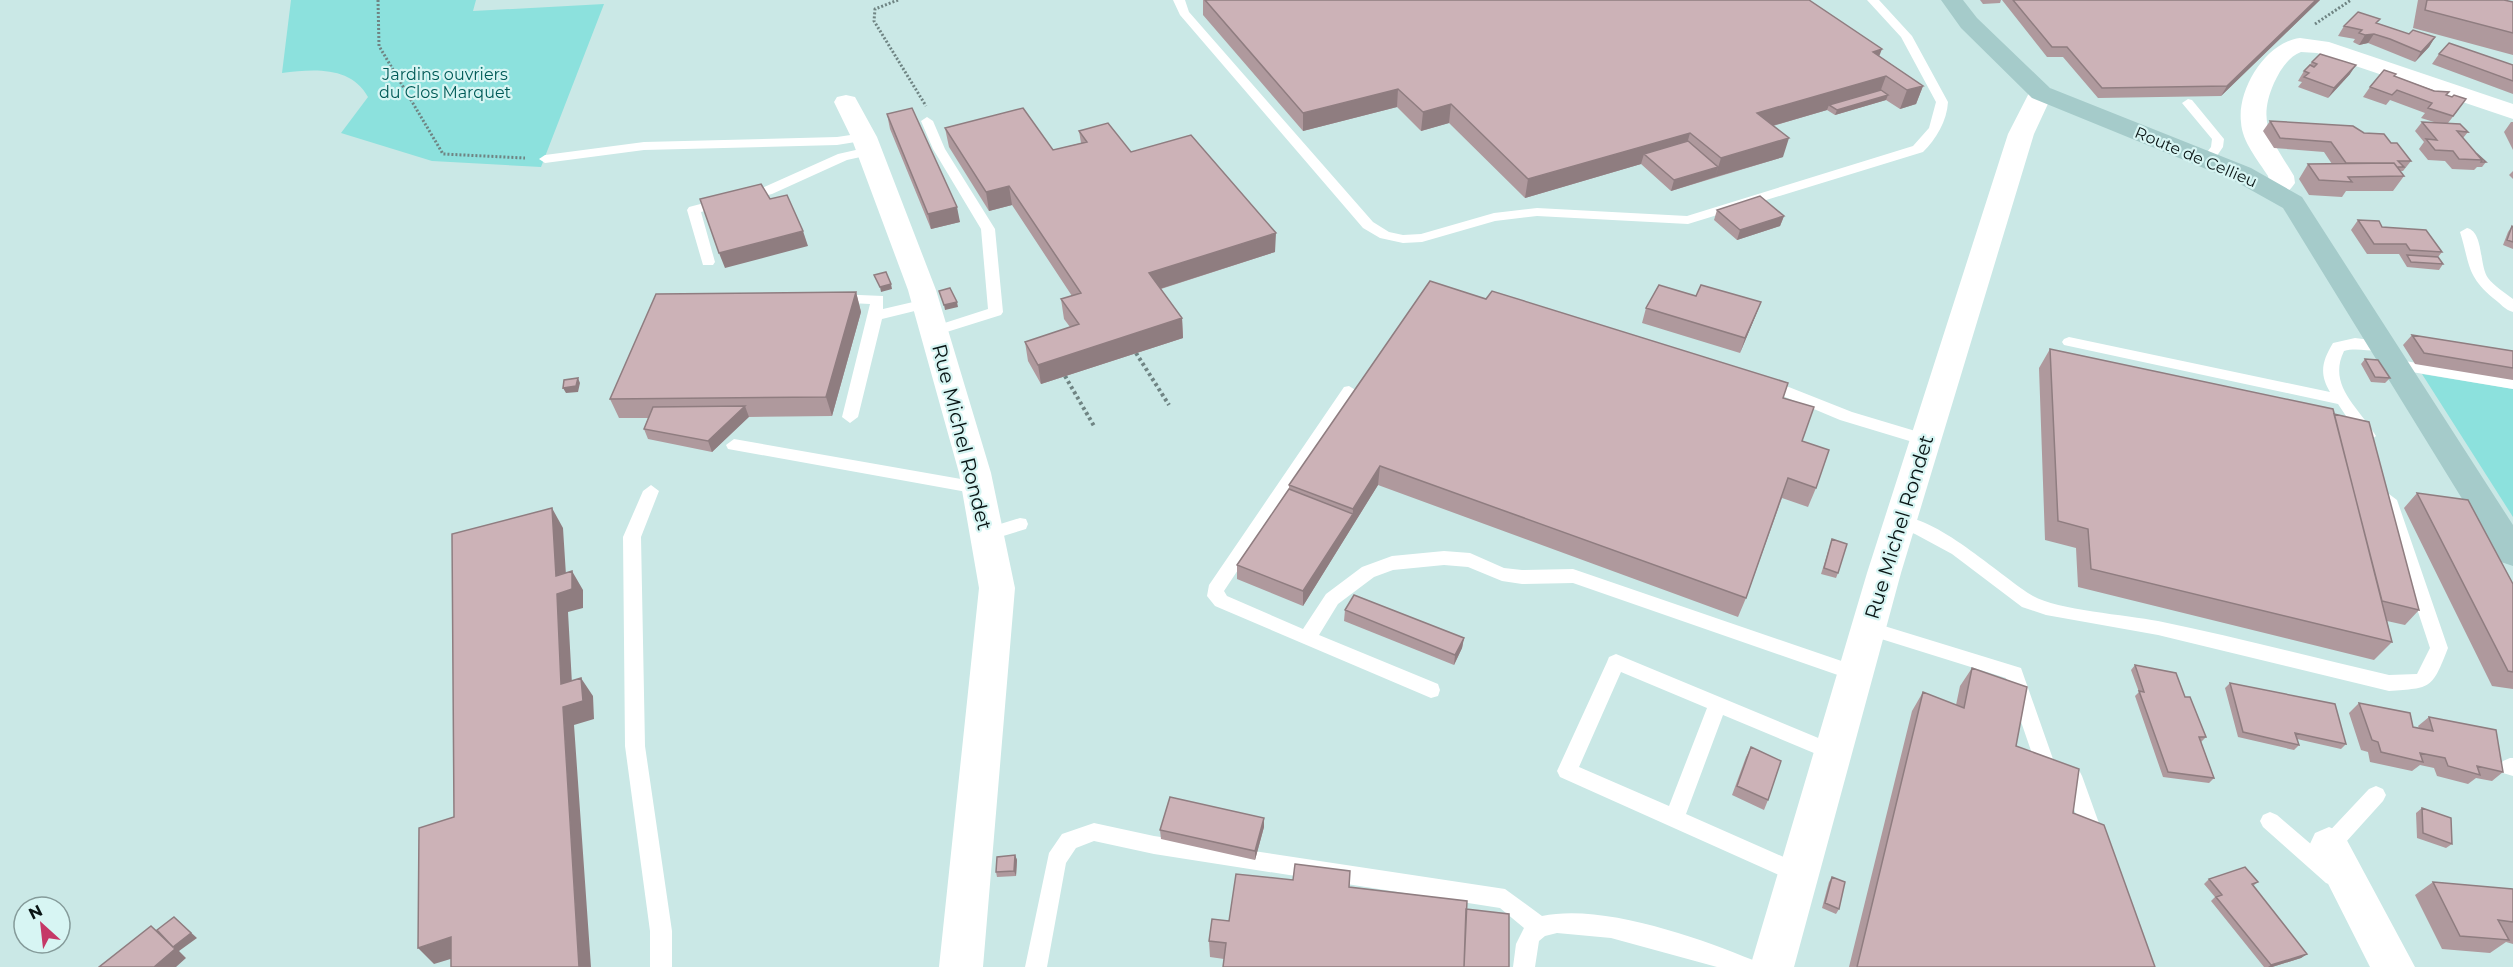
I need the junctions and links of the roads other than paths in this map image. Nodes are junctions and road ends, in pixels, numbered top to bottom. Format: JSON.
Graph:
{"nodes":[{"id":1,"x":1179,"y":0,"type":"edge"},
{"id":2,"x":1873,"y":0,"type":"edge"},
{"id":3,"x":1952,"y":0,"type":"edge"},
{"id":4,"x":2042,"y":93,"type":"junction"},
{"id":5,"x":846,"y":102,"type":"dead end"},
{"id":6,"x":2188,"y":103,"type":"edge"},
{"id":7,"x":2513,"y":112,"type":"edge"},
{"id":8,"x":927,"y":121,"type":"road end"},
{"id":9,"x":867,"y":144,"type":"junction"},
{"id":10,"x":545,"y":159,"type":"road end"},
{"id":11,"x":2207,"y":160,"type":"junction"},
{"id":12,"x":2274,"y":190,"type":"junction"},
{"id":13,"x":2467,"y":232,"type":"dead end"},
{"id":14,"x":708,"y":262,"type":"dead end"},
{"id":15,"x":819,"y":299,"type":"edge"},
{"id":16,"x":2513,"y":308,"type":"edge"},
{"id":17,"x":875,"y":316,"type":"junction"},
{"id":18,"x":930,"y":317,"type":"junction"},
{"id":19,"x":2069,"y":342,"type":"dead end"},
{"id":20,"x":2387,"y":355,"type":"junction"},
{"id":21,"x":1754,"y":379,"type":"edge"},
{"id":22,"x":2513,"y":384,"type":"edge"},
{"id":23,"x":1349,"y":391,"type":"dead end"},
{"id":24,"x":2343,"y":400,"type":"junction"},
{"id":25,"x":850,"y":417,"type":"dead end"},
{"id":26,"x":1926,"y":440,"type":"junction"},
{"id":27,"x":734,"y":445,"type":"dead end"},
{"id":28,"x":2377,"y":454,"type":"edge"},
{"id":29,"x":2385,"y":486,"type":"edge"},
{"id":30,"x":978,"y":488,"type":"junction"},
{"id":31,"x":651,"y":491,"type":"dead end"},
{"id":32,"x":1899,"y":522,"type":"junction"},
{"id":33,"x":1020,"y":524,"type":"dead end"},
{"id":34,"x":987,"y":535,"type":"junction"},
{"id":35,"x":2513,"y":553,"type":"edge"},
{"id":36,"x":1868,"y":628,"type":"junction"},
{"id":37,"x":1307,"y":638,"type":"junction"},
{"id":38,"x":1855,"y":673,"type":"junction"},
{"id":39,"x":1431,"y":690,"type":"dead end"},
{"id":40,"x":1717,"y":706,"type":"junction"},
{"id":41,"x":1833,"y":753,"type":"junction"},
{"id":42,"x":2376,"y":795,"type":"dead end"},
{"id":43,"x":1674,"y":818,"type":"junction"},
{"id":44,"x":2270,"y":821,"type":"dead end"},
{"id":45,"x":2329,"y":846,"type":"joint"},
{"id":46,"x":2101,"y":855,"type":"edge"},
{"id":47,"x":1797,"y":873,"type":"junction"},
{"id":48,"x":2352,"y":892,"type":"junction"},
{"id":49,"x":1539,"y":927,"type":"junction"},
{"id":50,"x":661,"y":967,"type":"edge"},
{"id":51,"x":961,"y":967,"type":"edge"},
{"id":52,"x":1036,"y":967,"type":"edge"},
{"id":53,"x":1524,"y":967,"type":"edge"},
{"id":54,"x":1745,"y":967,"type":"edge"},
{"id":55,"x":1772,"y":967,"type":"edge"},
{"id":56,"x":2393,"y":967,"type":"edge"}],
"edges":[{"from":1,"to":2,"type":"lane"},
{"from":3,"to":4,"type":"street","name":"Route de Cellieu"},
{"from":4,"to":11,"type":"street","name":"Route de Cellieu"},
{"from":4,"to":26,"type":"street","name":"Rue Michel Rondet"},
{"from":5,"to":9,"type":"street","name":"Rue Michel Rondet"},
{"from":6,"to":11,"type":"lane"},
{"from":7,"to":12,"type":"street"},
{"from":8,"to":18,"type":"lane"},
{"from":9,"to":10,"type":"lane"},
{"from":9,"to":14,"type":"lane"},
{"from":9,"to":18,"type":"street","name":"Rue Michel Rondet"},
{"from":11,"to":12,"type":"street","name":"Route de Cellieu"},
{"from":12,"to":20,"type":"street","name":"Route de Cellieu"},
{"from":13,"to":16,"type":"lane"},
{"from":15,"to":17,"type":"lane"},
{"from":17,"to":18,"type":"lane"},
{"from":17,"to":25,"type":"lane"},
{"from":18,"to":30,"type":"street","name":"Rue Michel Rondet"},
{"from":19,"to":24,"type":"lane"},
{"from":20,"to":22,"type":"lane"},
{"from":20,"to":24,"type":"lane"},
{"from":20,"to":35,"type":"street","name":"Route de Cellieu"},
{"from":21,"to":26,"type":"lane"},
{"from":23,"to":37,"type":"lane"},
{"from":24,"to":28,"type":"lane"},
{"from":26,"to":32,"type":"street","name":"Rue Michel Rondet"},
{"from":27,"to":30,"type":"lane"},
{"from":29,"to":32,"type":"lane"},
{"from":30,"to":34,"type":"street","name":"Rue Michel Rondet"},
{"from":31,"to":50,"type":"lane"},
{"from":32,"to":36,"type":"street","name":"Rue Michel Rondet"},
{"from":33,"to":34,"type":"lane"},
{"from":34,"to":51,"type":"street","name":"Rue Michel Rondet"},
{"from":36,"to":38,"type":"street","name":"Rue Michel Rondet"},
{"from":36,"to":46,"type":"lane"},
{"from":37,"to":38,"type":"lane"},
{"from":37,"to":39,"type":"lane"},
{"from":38,"to":41,"type":"street","name":"Rue Michel Rondet"},
{"from":40,"to":41,"type":"lane"},
{"from":40,"to":43,"type":"lane"},
{"from":40,"to":43,"type":"lane"},
{"from":41,"to":47,"type":"street","name":"Rue Michel Rondet"},
{"from":42,"to":45,"type":"lane"},
{"from":43,"to":47,"type":"lane"},
{"from":44,"to":48,"type":"lane"},
{"from":45,"to":48,"type":"street"},
{"from":47,"to":55,"type":"street","name":"Rue Michel Rondet"},
{"from":48,"to":56,"type":"street"},
{"from":49,"to":52,"type":"lane"},
{"from":49,"to":53,"type":"lane"},
{"from":49,"to":54,"type":"lane"}]}
